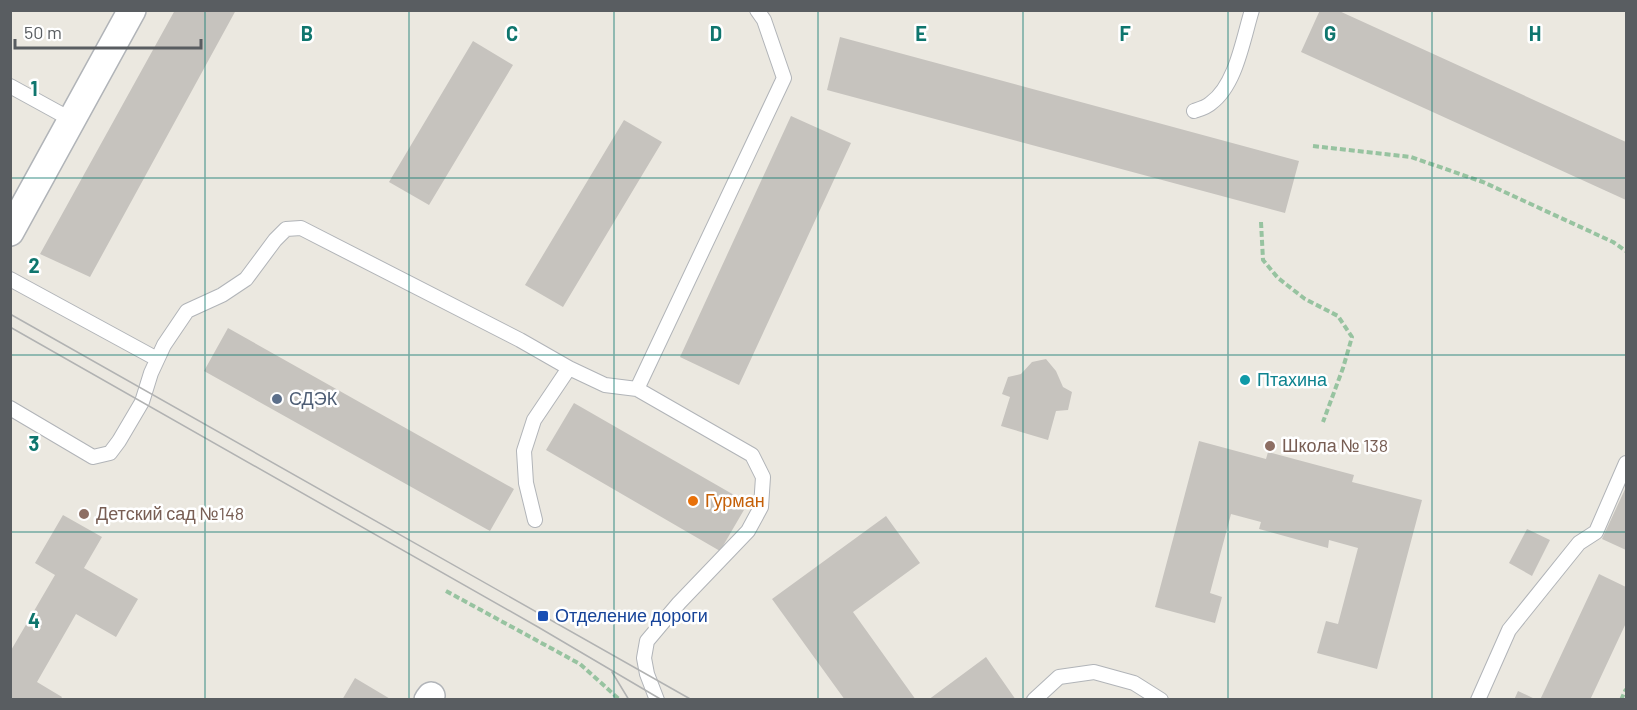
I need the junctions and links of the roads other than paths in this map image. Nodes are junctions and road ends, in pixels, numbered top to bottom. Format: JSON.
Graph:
{"nodes":[{"id":1,"x":132,"y":10,"type":"edge"},
{"id":2,"x":757,"y":10,"type":"edge"},
{"id":3,"x":1252,"y":10,"type":"edge"},
{"id":4,"x":10,"y":86,"type":"edge"},
{"id":5,"x":1194,"y":111,"type":"dead end"},
{"id":6,"x":72,"y":120,"type":"junction"},
{"id":7,"x":10,"y":232,"type":"edge"},
{"id":8,"x":10,"y":279,"type":"edge"},
{"id":9,"x":157,"y":359,"type":"junction"},
{"id":10,"x":569,"y":368,"type":"junction"},
{"id":11,"x":637,"y":389,"type":"junction"},
{"id":12,"x":10,"y":408,"type":"edge"},
{"id":13,"x":1626,"y":463,"type":"edge"},
{"id":14,"x":535,"y":520,"type":"dead end"},
{"id":15,"x":657,"y":699,"type":"edge"},
{"id":16,"x":1034,"y":699,"type":"edge"},
{"id":17,"x":1161,"y":699,"type":"edge"},
{"id":18,"x":1478,"y":699,"type":"edge"}],
"edges":[{"from":1,"to":6,"type":"street"},
{"from":2,"to":11,"type":"lane"},
{"from":3,"to":5,"type":"lane"},
{"from":4,"to":6,"type":"lane"},
{"from":6,"to":7,"type":"street"},
{"from":8,"to":9,"type":"lane"},
{"from":9,"to":10,"type":"lane"},
{"from":9,"to":12,"type":"lane"},
{"from":10,"to":11,"type":"lane"},
{"from":10,"to":14,"type":"lane"},
{"from":11,"to":15,"type":"lane"},
{"from":13,"to":18,"type":"lane"},
{"from":16,"to":17,"type":"lane"}]}
